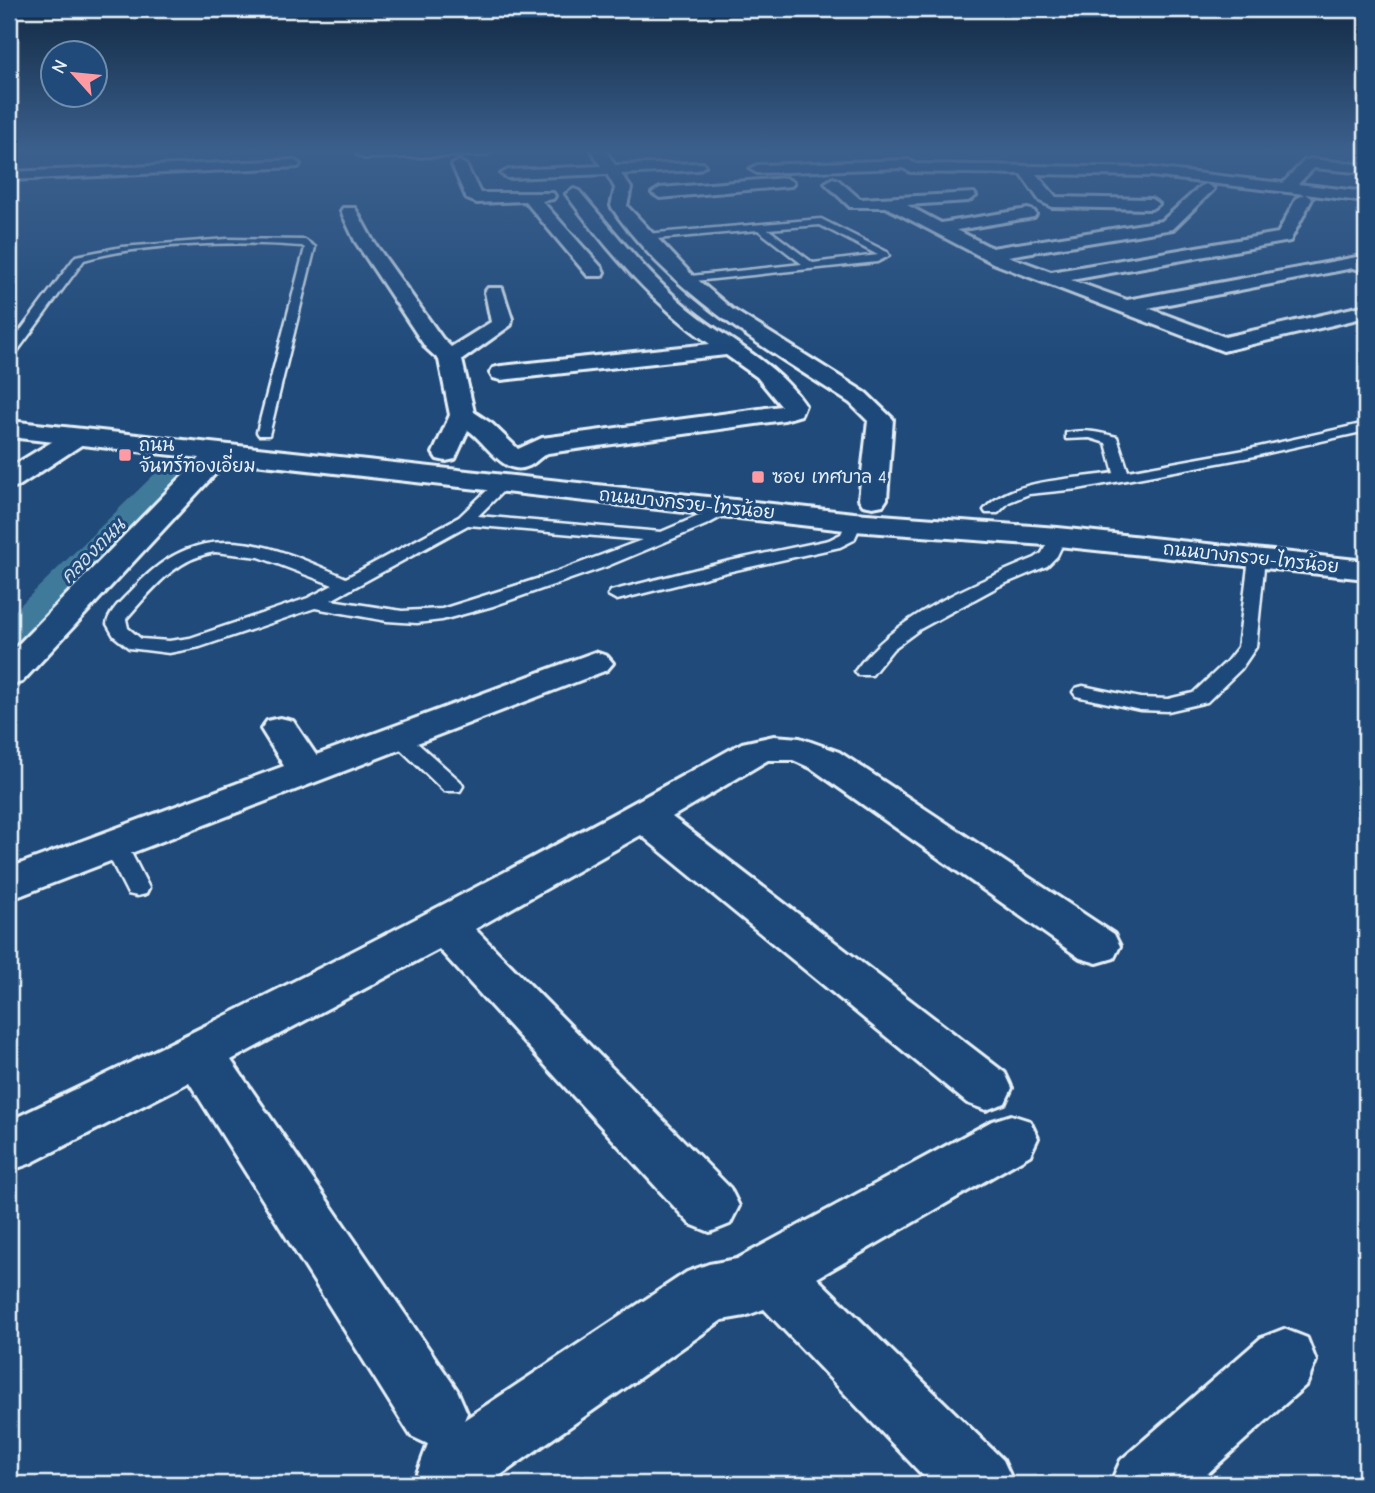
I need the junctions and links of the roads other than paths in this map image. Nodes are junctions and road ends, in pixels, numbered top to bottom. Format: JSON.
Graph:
{"nodes":[{"id":1,"x":354,"y":221,"type":"edge"},
{"id":2,"x":552,"y":221,"type":"edge"},
{"id":3,"x":598,"y":221,"type":"edge"},
{"id":4,"x":632,"y":221,"type":"edge"},
{"id":5,"x":925,"y":221,"type":"edge"},
{"id":6,"x":989,"y":221,"type":"edge"},
{"id":7,"x":1171,"y":221,"type":"edge"},
{"id":8,"x":1293,"y":221,"type":"edge"},
{"id":9,"x":758,"y":226,"type":"junction"},
{"id":10,"x":939,"y":228,"type":"junction"},
{"id":11,"x":605,"y":229,"type":"junction"},
{"id":12,"x":641,"y":232,"type":"junction"},
{"id":13,"x":563,"y":233,"type":"junction"},
{"id":14,"x":989,"y":254,"type":"junction"},
{"id":15,"x":810,"y":265,"type":"junction"},
{"id":16,"x":1364,"y":268,"type":"edge"},
{"id":17,"x":594,"y":272,"type":"dead end"},
{"id":18,"x":1047,"y":278,"type":"junction"},
{"id":19,"x":685,"y":279,"type":"junction"},
{"id":20,"x":495,"y":292,"type":"dead end"},
{"id":21,"x":1124,"y":307,"type":"junction"},
{"id":22,"x":1366,"y":311,"type":"edge"},
{"id":23,"x":31,"y":325,"type":"junction"},
{"id":24,"x":9,"y":326,"type":"edge"},
{"id":25,"x":730,"y":348,"type":"junction"},
{"id":26,"x":9,"y":354,"type":"edge"},
{"id":27,"x":450,"y":359,"type":"junction"},
{"id":28,"x":811,"y":369,"type":"junction"},
{"id":29,"x":765,"y":372,"type":"junction"},
{"id":30,"x":501,"y":373,"type":"dead end"},
{"id":31,"x":9,"y":410,"type":"edge"},
{"id":32,"x":462,"y":415,"type":"junction"},
{"id":33,"x":1366,"y":427,"type":"edge"},
{"id":34,"x":9,"y":429,"type":"edge"},
{"id":35,"x":264,"y":432,"type":"junction"},
{"id":36,"x":1071,"y":436,"type":"dead end"},
{"id":37,"x":77,"y":437,"type":"junction"},
{"id":38,"x":220,"y":453,"type":"junction"},
{"id":39,"x":446,"y":453,"type":"junction"},
{"id":40,"x":512,"y":467,"type":"junction"},
{"id":41,"x":615,"y":470,"type":"dead end"},
{"id":42,"x":1122,"y":475,"type":"junction"},
{"id":43,"x":9,"y":480,"type":"edge"},
{"id":44,"x":819,"y":492,"type":"dead end"},
{"id":45,"x":873,"y":499,"type":"junction"},
{"id":46,"x":728,"y":509,"type":"junction"},
{"id":47,"x":992,"y":510,"type":"junction"},
{"id":48,"x":465,"y":520,"type":"junction"},
{"id":49,"x":854,"y":522,"type":"junction"},
{"id":50,"x":1058,"y":537,"type":"junction"},
{"id":51,"x":666,"y":538,"type":"junction"},
{"id":52,"x":1366,"y":547,"type":"edge"},
{"id":53,"x":1257,"y":558,"type":"junction"},
{"id":54,"x":1366,"y":570,"type":"edge"},
{"id":55,"x":348,"y":586,"type":"junction"},
{"id":56,"x":617,"y":594,"type":"dead end"},
{"id":57,"x":314,"y":602,"type":"junction"},
{"id":58,"x":595,"y":663,"type":"dead end"},
{"id":59,"x":865,"y":671,"type":"dead end"},
{"id":60,"x":9,"y":674,"type":"edge"},
{"id":61,"x":1083,"y":692,"type":"dead end"},
{"id":62,"x":280,"y":729,"type":"dead end"},
{"id":63,"x":399,"y":737,"type":"junction"},
{"id":64,"x":307,"y":772,"type":"junction"},
{"id":65,"x":452,"y":786,"type":"dead end"},
{"id":66,"x":644,"y":816,"type":"junction"},
{"id":67,"x":116,"y":845,"type":"junction"},
{"id":68,"x":9,"y":886,"type":"edge"},
{"id":69,"x":137,"y":888,"type":"dead end"},
{"id":70,"x":443,"y":924,"type":"junction"},
{"id":71,"x":1097,"y":946,"type":"dead end"},
{"id":72,"x":199,"y":1055,"type":"junction"},
{"id":73,"x":9,"y":1147,"type":"edge"},
{"id":74,"x":710,"y":1206,"type":"dead end"},
{"id":75,"x":770,"y":1273,"type":"junction"},
{"id":76,"x":1284,"y":1362,"type":"dead end"},
{"id":77,"x":434,"y":1413,"type":"dead end"},
{"id":78,"x":448,"y":1484,"type":"edge"},
{"id":79,"x":979,"y":1484,"type":"edge"},
{"id":80,"x":1145,"y":1484,"type":"edge"}],
"edges":[{"from":1,"to":27,"type":"street"},
{"from":2,"to":13,"type":"street"},
{"from":3,"to":11,"type":"street"},
{"from":4,"to":12,"type":"street"},
{"from":5,"to":10,"type":"street"},
{"from":6,"to":10,"type":"street"},
{"from":7,"to":14,"type":"street"},
{"from":8,"to":18,"type":"street"},
{"from":9,"to":12,"type":"lane"},
{"from":9,"to":15,"type":"lane"},
{"from":9,"to":15,"type":"lane"},
{"from":10,"to":14,"type":"street"},
{"from":11,"to":12,"type":"street"},
{"from":11,"to":13,"type":"street"},
{"from":11,"to":25,"type":"street"},
{"from":12,"to":19,"type":"street"},
{"from":13,"to":17,"type":"street"},
{"from":14,"to":18,"type":"street"},
{"from":15,"to":19,"type":"lane"},
{"from":16,"to":21,"type":"street"},
{"from":18,"to":21,"type":"street"},
{"from":19,"to":28,"type":"street"},
{"from":20,"to":27,"type":"street"},
{"from":21,"to":22,"type":"street"},
{"from":23,"to":24,"type":"lane"},
{"from":23,"to":26,"type":"lane"},
{"from":23,"to":35,"type":"lane"},
{"from":25,"to":29,"type":"street"},
{"from":25,"to":30,"type":"street"},
{"from":27,"to":32,"type":"street"},
{"from":28,"to":29,"type":"street"},
{"from":28,"to":45,"type":"street"},
{"from":29,"to":40,"type":"street"},
{"from":31,"to":35,"type":"street","name":"ถนนบางกรวย-ไทรน้อย"},
{"from":32,"to":39,"type":"street"},
{"from":32,"to":40,"type":"street"},
{"from":33,"to":42,"type":"lane"},
{"from":34,"to":37,"type":"street","name":"ถนนบางกรวย-ไทรน้อย"},
{"from":35,"to":39,"type":"street","name":"ถนนบางกรวย-ไทรน้อย"},
{"from":36,"to":42,"type":"lane"},
{"from":37,"to":38,"type":"street","name":"ถนนบางกรวย-ไทรน้อย"},
{"from":37,"to":43,"type":"street"},
{"from":38,"to":40,"type":"street","name":"ถนนบางกรวย-ไทรน้อย"},
{"from":38,"to":60,"type":"street"},
{"from":39,"to":40,"type":"street","name":"ถนนบางกรวย-ไทรน้อย"},
{"from":40,"to":41,"type":"street","name":"ถนนบางกรวย-ไทรน้อย"},
{"from":40,"to":46,"type":"street","name":"ถนนบางกรวย-ไทรน้อย"},
{"from":40,"to":48,"type":"lane"},
{"from":42,"to":47,"type":"lane"},
{"from":44,"to":45,"type":"street","name":"ถนนบางกรวย-ไทรน้อย"},
{"from":45,"to":47,"type":"street","name":"ถนนบางกรวย-ไทรน้อย"},
{"from":46,"to":49,"type":"street","name":"ถนนบางกรวย-ไทรน้อย"},
{"from":46,"to":51,"type":"lane"},
{"from":47,"to":52,"type":"street","name":"ถนนบางกรวย-ไทรน้อย"},
{"from":48,"to":51,"type":"lane"},
{"from":48,"to":55,"type":"lane"},
{"from":49,"to":50,"type":"street","name":"ถนนบางกรวย-ไทรน้อย"},
{"from":49,"to":56,"type":"lane"},
{"from":50,"to":53,"type":"street","name":"ถนนบางกรวย-ไทรน้อย"},
{"from":50,"to":59,"type":"lane"},
{"from":51,"to":57,"type":"lane"},
{"from":53,"to":54,"type":"street","name":"ถนนบางกรวย-ไทรน้อย"},
{"from":53,"to":61,"type":"lane"},
{"from":55,"to":57,"type":"lane"},
{"from":55,"to":57,"type":"lane"},
{"from":58,"to":63,"type":"street"},
{"from":62,"to":64,"type":"street"},
{"from":63,"to":64,"type":"street"},
{"from":63,"to":65,"type":"lane"},
{"from":64,"to":67,"type":"street"},
{"from":66,"to":70,"type":"street"},
{"from":66,"to":71,"type":"street"},
{"from":66,"to":75,"type":"street"},
{"from":67,"to":68,"type":"street"},
{"from":67,"to":69,"type":"lane"},
{"from":70,"to":72,"type":"street"},
{"from":70,"to":74,"type":"street"},
{"from":72,"to":73,"type":"street"},
{"from":72,"to":77,"type":"street"},
{"from":75,"to":78,"type":"street"},
{"from":75,"to":79,"type":"street"},
{"from":76,"to":80,"type":"street"}]}
